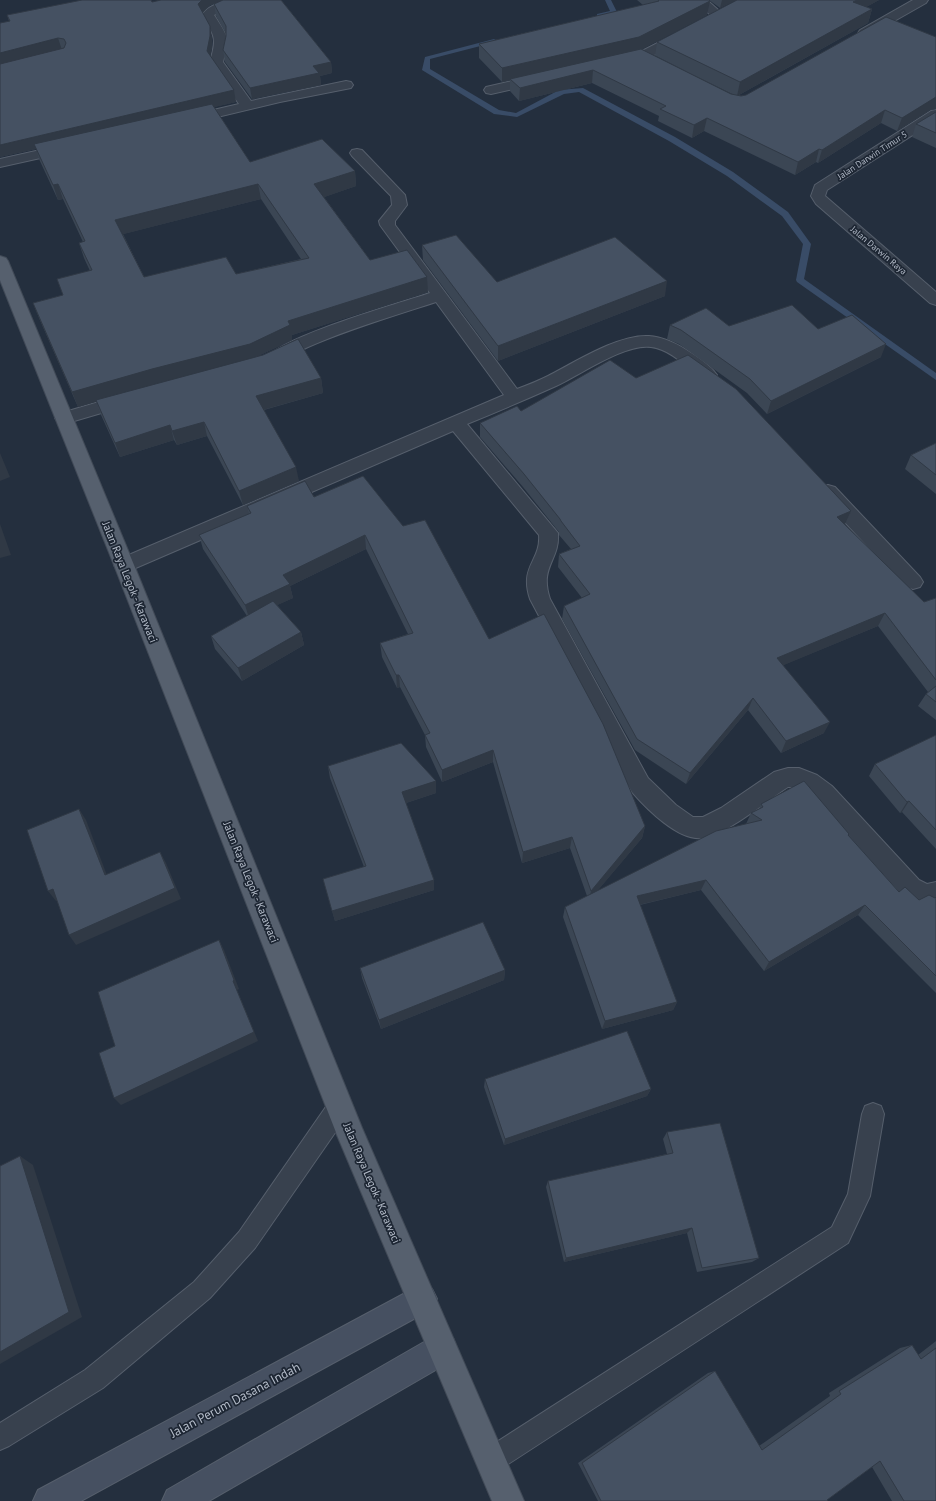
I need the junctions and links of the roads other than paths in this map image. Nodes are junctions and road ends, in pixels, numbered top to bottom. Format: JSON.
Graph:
{"nodes":[{"id":1,"x":260,"y":0,"type":"edge"},
{"id":2,"x":699,"y":0,"type":"edge"},
{"id":3,"x":922,"y":0,"type":"edge"},
{"id":4,"x":730,"y":9,"type":"edge"},
{"id":5,"x":718,"y":15,"type":"junction"},
{"id":6,"x":855,"y":38,"type":"edge"},
{"id":7,"x":642,"y":56,"type":"junction"},
{"id":8,"x":612,"y":63,"type":"edge"},
{"id":9,"x":656,"y":64,"type":"edge"},
{"id":10,"x":551,"y":76,"type":"edge"},
{"id":11,"x":346,"y":85,"type":"dead end"},
{"id":12,"x":491,"y":90,"type":"dead end"},
{"id":13,"x":248,"y":106,"type":"junction"},
{"id":14,"x":936,"y":114,"type":"edge"},
{"id":15,"x":178,"y":122,"type":"edge"},
{"id":16,"x":78,"y":145,"type":"edge"},
{"id":17,"x":357,"y":153,"type":"dead end"},
{"id":18,"x":0,"y":163,"type":"edge"},
{"id":19,"x":821,"y":201,"type":"joint"},
{"id":20,"x":0,"y":261,"type":"edge"},
{"id":21,"x":5,"y":285,"type":"edge"},
{"id":22,"x":440,"y":295,"type":"junction"},
{"id":23,"x":936,"y":300,"type":"edge"},
{"id":24,"x":259,"y":364,"type":"edge"},
{"id":25,"x":722,"y":385,"type":"edge"},
{"id":26,"x":140,"y":396,"type":"edge"},
{"id":27,"x":514,"y":397,"type":"junction"},
{"id":28,"x":64,"y":418,"type":"junction"},
{"id":29,"x":456,"y":423,"type":"junction"},
{"id":30,"x":816,"y":478,"type":"edge"},
{"id":31,"x":124,"y":565,"type":"junction"},
{"id":32,"x":913,"y":582,"type":"dead end"},
{"id":33,"x":936,"y":893,"type":"edge"},
{"id":34,"x":340,"y":1106,"type":"junction"},
{"id":35,"x":873,"y":1114,"type":"dead end"},
{"id":36,"x":422,"y":1299,"type":"junction"},
{"id":37,"x":442,"y":1349,"type":"junction"},
{"id":38,"x":0,"y":1437,"type":"edge"},
{"id":39,"x":490,"y":1461,"type":"junction"},
{"id":40,"x":49,"y":1501,"type":"edge"},
{"id":41,"x":178,"y":1501,"type":"edge"},
{"id":42,"x":508,"y":1501,"type":"edge"}],
"edges":[{"from":1,"to":13,"type":"street"},
{"from":2,"to":5,"type":"street"},
{"from":3,"to":6,"type":"street"},
{"from":4,"to":5,"type":"street"},
{"from":5,"to":7,"type":"street"},
{"from":7,"to":8,"type":"street"},
{"from":7,"to":9,"type":"street"},
{"from":10,"to":12,"type":"street"},
{"from":11,"to":13,"type":"street"},
{"from":13,"to":15,"type":"street"},
{"from":14,"to":19,"type":"street","name":"Jalan Darwin Timur 5"},
{"from":16,"to":18,"type":"street"},
{"from":17,"to":22,"type":"street"},
{"from":19,"to":23,"type":"street","name":"Jalan Darwin Raya"},
{"from":20,"to":21,"type":"main road","name":"Jalan Raya Legok - Karawaci"},
{"from":21,"to":28,"type":"main road","name":"Jalan Raya Legok - Karawaci"},
{"from":22,"to":24,"type":"street"},
{"from":22,"to":27,"type":"street"},
{"from":25,"to":27,"type":"street"},
{"from":26,"to":28,"type":"street"},
{"from":27,"to":29,"type":"street"},
{"from":28,"to":31,"type":"main road","name":"Jalan Raya Legok - Karawaci"},
{"from":29,"to":31,"type":"street"},
{"from":29,"to":33,"type":"street"},
{"from":30,"to":32,"type":"street"},
{"from":31,"to":34,"type":"main road","name":"Jalan Raya Legok - Karawaci"},
{"from":34,"to":36,"type":"main road","name":"Jalan Raya Legok - Karawaci"},
{"from":34,"to":38,"type":"lane"},
{"from":35,"to":39,"type":"lane"},
{"from":36,"to":37,"type":"main road","name":"Jalan Raya Legok - Karawaci"},
{"from":36,"to":40,"type":"street","name":"Jalan Perum Dasana Indah"},
{"from":37,"to":39,"type":"main road","name":"Jalan Raya Legok - Karawaci"},
{"from":37,"to":41,"type":"street"},
{"from":39,"to":42,"type":"main road","name":"Jalan Raya Legok - Karawaci"}]}
